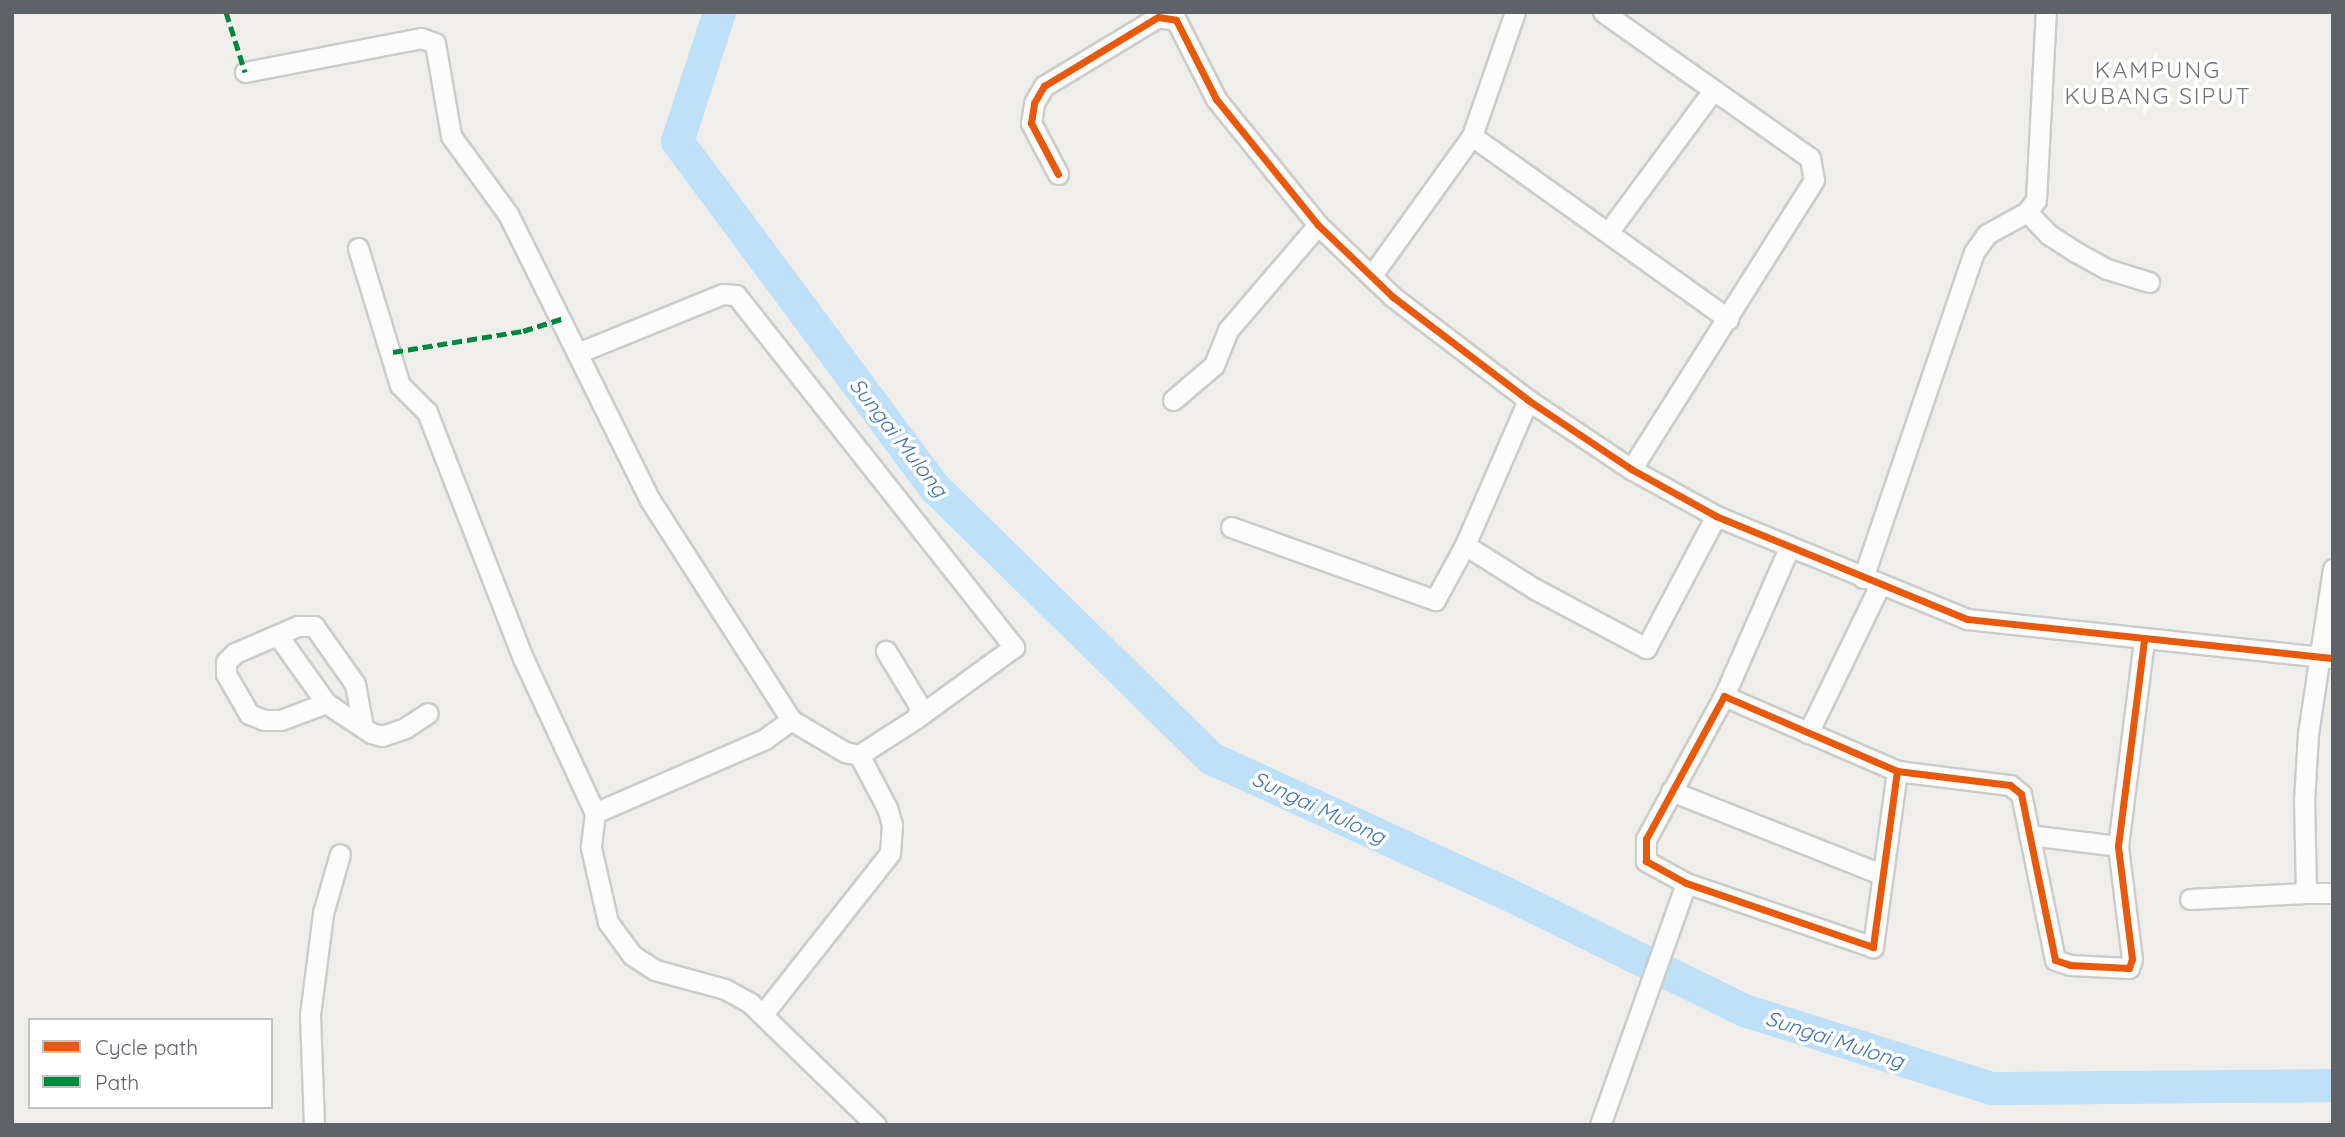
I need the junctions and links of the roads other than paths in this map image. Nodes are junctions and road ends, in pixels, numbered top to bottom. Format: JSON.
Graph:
{"nodes":[{"id":1,"x":1515,"y":12,"type":"edge"},
{"id":2,"x":1604,"y":12,"type":"edge"},
{"id":3,"x":2046,"y":12,"type":"edge"},
{"id":4,"x":245,"y":72,"type":"dead end"},
{"id":5,"x":1713,"y":92,"type":"junction"},
{"id":6,"x":1472,"y":136,"type":"junction"},
{"id":7,"x":1058,"y":174,"type":"dead end"},
{"id":8,"x":2027,"y":212,"type":"junction"},
{"id":9,"x":1318,"y":225,"type":"junction"},
{"id":10,"x":1609,"y":231,"type":"junction"},
{"id":11,"x":358,"y":248,"type":"dead end"},
{"id":12,"x":1373,"y":275,"type":"junction"},
{"id":13,"x":2149,"y":282,"type":"dead end"},
{"id":14,"x":1729,"y":319,"type":"junction"},
{"id":15,"x":580,"y":352,"type":"junction"},
{"id":16,"x":1173,"y":400,"type":"dead end"},
{"id":17,"x":1528,"y":400,"type":"junction"},
{"id":18,"x":1631,"y":469,"type":"junction"},
{"id":19,"x":1716,"y":516,"type":"junction"},
{"id":20,"x":1231,"y":527,"type":"dead end"},
{"id":21,"x":1465,"y":545,"type":"junction"},
{"id":22,"x":1789,"y":548,"type":"junction"},
{"id":23,"x":2333,"y":569,"type":"edge"},
{"id":24,"x":1871,"y":581,"type":"junction"},
{"id":25,"x":279,"y":637,"type":"junction"},
{"id":26,"x":2144,"y":640,"type":"junction"},
{"id":27,"x":886,"y":651,"type":"dead end"},
{"id":28,"x":2327,"y":659,"type":"edge"},
{"id":29,"x":1724,"y":696,"type":"junction"},
{"id":30,"x":326,"y":703,"type":"junction"},
{"id":31,"x":428,"y":713,"type":"dead end"},
{"id":32,"x":915,"y":719,"type":"junction"},
{"id":33,"x":791,"y":720,"type":"junction"},
{"id":34,"x":363,"y":727,"type":"junction"},
{"id":35,"x":1808,"y":733,"type":"junction"},
{"id":36,"x":859,"y":755,"type":"junction"},
{"id":37,"x":1897,"y":771,"type":"junction"},
{"id":38,"x":1671,"y":791,"type":"junction"},
{"id":39,"x":595,"y":813,"type":"junction"},
{"id":40,"x":2029,"y":835,"type":"junction"},
{"id":41,"x":2118,"y":846,"type":"junction"},
{"id":42,"x":340,"y":854,"type":"dead end"},
{"id":43,"x":1881,"y":874,"type":"junction"},
{"id":44,"x":1683,"y":893,"type":"junction"},
{"id":45,"x":2306,"y":893,"type":"junction"},
{"id":46,"x":2333,"y":893,"type":"edge"},
{"id":47,"x":2190,"y":899,"type":"dead end"},
{"id":48,"x":763,"y":1014,"type":"junction"},
{"id":49,"x":314,"y":1125,"type":"edge"},
{"id":50,"x":876,"y":1125,"type":"edge"},
{"id":51,"x":1600,"y":1125,"type":"edge"}],
"edges":[{"from":1,"to":6,"type":"street"},
{"from":2,"to":5,"type":"street"},
{"from":3,"to":8,"type":"street"},
{"from":4,"to":15,"type":"street"},
{"from":5,"to":10,"type":"street"},
{"from":5,"to":14,"type":"street"},
{"from":6,"to":10,"type":"street"},
{"from":6,"to":12,"type":"street"},
{"from":7,"to":9,"type":"street"},
{"from":8,"to":13,"type":"street"},
{"from":8,"to":24,"type":"street"},
{"from":9,"to":12,"type":"street"},
{"from":9,"to":16,"type":"street"},
{"from":10,"to":14,"type":"street"},
{"from":11,"to":39,"type":"street"},
{"from":12,"to":17,"type":"street"},
{"from":14,"to":18,"type":"street"},
{"from":15,"to":32,"type":"street"},
{"from":15,"to":33,"type":"street"},
{"from":17,"to":18,"type":"street"},
{"from":17,"to":21,"type":"street"},
{"from":18,"to":19,"type":"street"},
{"from":19,"to":21,"type":"street"},
{"from":19,"to":22,"type":"street"},
{"from":20,"to":21,"type":"street"},
{"from":22,"to":24,"type":"street"},
{"from":22,"to":29,"type":"street"},
{"from":23,"to":28,"type":"street"},
{"from":24,"to":26,"type":"street"},
{"from":24,"to":35,"type":"street"},
{"from":25,"to":30,"type":"street"},
{"from":25,"to":30,"type":"street"},
{"from":25,"to":34,"type":"street"},
{"from":26,"to":28,"type":"street"},
{"from":26,"to":41,"type":"street"},
{"from":27,"to":32,"type":"street"},
{"from":28,"to":45,"type":"street"},
{"from":29,"to":35,"type":"street"},
{"from":29,"to":38,"type":"street"},
{"from":30,"to":34,"type":"street"},
{"from":31,"to":34,"type":"street"},
{"from":32,"to":36,"type":"street"},
{"from":33,"to":36,"type":"street"},
{"from":33,"to":39,"type":"street"},
{"from":35,"to":37,"type":"street"},
{"from":36,"to":48,"type":"street"},
{"from":37,"to":40,"type":"street"},
{"from":37,"to":43,"type":"street"},
{"from":38,"to":43,"type":"street"},
{"from":38,"to":44,"type":"street"},
{"from":39,"to":48,"type":"street"},
{"from":40,"to":41,"type":"street"},
{"from":40,"to":41,"type":"street"},
{"from":42,"to":49,"type":"street"},
{"from":43,"to":44,"type":"street"},
{"from":44,"to":51,"type":"street"},
{"from":45,"to":46,"type":"street"},
{"from":45,"to":47,"type":"street"},
{"from":48,"to":50,"type":"street"}]}
